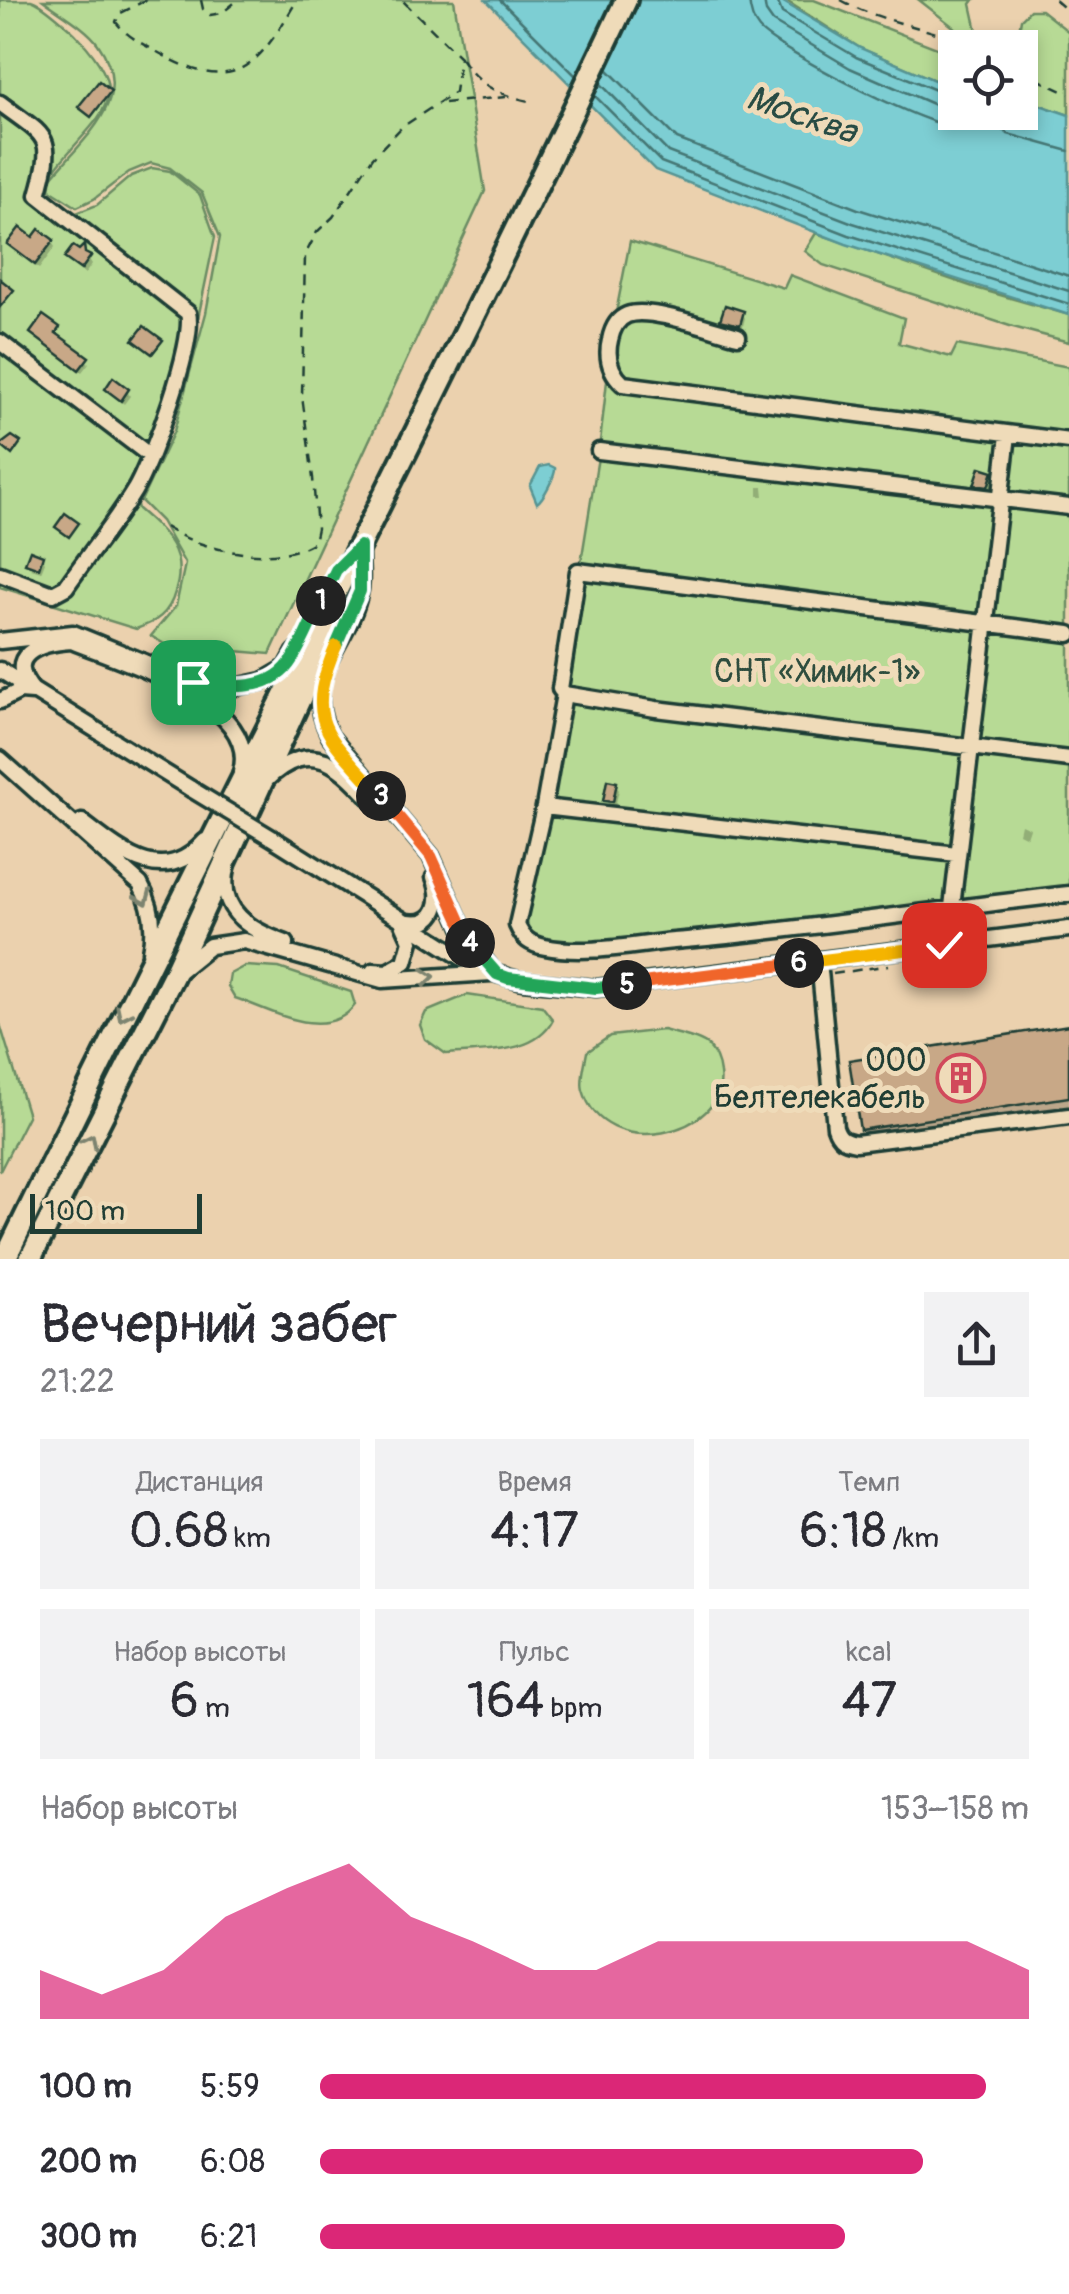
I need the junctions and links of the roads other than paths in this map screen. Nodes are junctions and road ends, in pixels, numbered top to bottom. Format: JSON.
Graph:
{"nodes":[{"id":1,"x":626,"y":0,"type":"edge"},
{"id":2,"x":0,"y":103,"type":"edge"},
{"id":3,"x":738,"y":336,"type":"dead end"},
{"id":4,"x":0,"y":342,"type":"edge"},
{"id":5,"x":1008,"y":435,"type":"junction"},
{"id":6,"x":1069,"y":441,"type":"edge"},
{"id":7,"x":600,"y":451,"type":"dead end"},
{"id":8,"x":149,"y":455,"type":"junction"},
{"id":9,"x":1000,"y":498,"type":"junction"},
{"id":10,"x":1069,"y":506,"type":"edge"},
{"id":11,"x":360,"y":546,"type":"junction"},
{"id":12,"x":0,"y":574,"type":"edge"},
{"id":13,"x":346,"y":576,"type":"junction"},
{"id":14,"x":983,"y":625,"type":"junction"},
{"id":15,"x":1069,"y":634,"type":"edge"},
{"id":16,"x":0,"y":642,"type":"edge"},
{"id":17,"x":0,"y":670,"type":"edge"},
{"id":18,"x":34,"y":692,"type":"junction"},
{"id":19,"x":564,"y":694,"type":"junction"},
{"id":20,"x":0,"y":701,"type":"edge"},
{"id":21,"x":0,"y":746,"type":"edge"},
{"id":22,"x":968,"y":746,"type":"junction"},
{"id":23,"x":0,"y":758,"type":"edge"},
{"id":24,"x":1069,"y":759,"type":"edge"},
{"id":25,"x":238,"y":785,"type":"junction"},
{"id":26,"x":260,"y":785,"type":"junction"},
{"id":27,"x":544,"y":808,"type":"junction"},
{"id":28,"x":212,"y":833,"type":"junction"},
{"id":29,"x":232,"y":848,"type":"junction"},
{"id":30,"x":957,"y":854,"type":"junction"},
{"id":31,"x":1069,"y":894,"type":"edge"},
{"id":32,"x":952,"y":907,"type":"junction"},
{"id":33,"x":402,"y":921,"type":"junction"},
{"id":34,"x":1069,"y":929,"type":"edge"},
{"id":35,"x":819,"y":961,"type":"junction"},
{"id":36,"x":148,"y":964,"type":"junction"},
{"id":37,"x":497,"y":974,"type":"junction"},
{"id":38,"x":173,"y":976,"type":"junction"},
{"id":39,"x":1069,"y":1116,"type":"edge"},
{"id":40,"x":5,"y":1259,"type":"edge"},
{"id":41,"x":30,"y":1259,"type":"edge"}],
"edges":[{"from":1,"to":11,"type":"highway"},
{"from":2,"to":8,"type":"street"},
{"from":3,"to":5,"type":"street"},
{"from":4,"to":8,"type":"street"},
{"from":5,"to":6,"type":"street"},
{"from":5,"to":9,"type":"street"},
{"from":7,"to":9,"type":"street"},
{"from":8,"to":12,"type":"street"},
{"from":9,"to":10,"type":"street"},
{"from":9,"to":14,"type":"street"},
{"from":11,"to":13,"type":"highway"},
{"from":11,"to":16,"type":"street"},
{"from":11,"to":37,"type":"street"},
{"from":13,"to":25,"type":"highway"},
{"from":13,"to":26,"type":"highway"},
{"from":14,"to":15,"type":"street"},
{"from":14,"to":19,"type":"street"},
{"from":14,"to":22,"type":"street"},
{"from":17,"to":18,"type":"street"},
{"from":18,"to":20,"type":"street"},
{"from":18,"to":25,"type":"street"},
{"from":18,"to":33,"type":"street","bridge":true},
{"from":19,"to":22,"type":"street"},
{"from":19,"to":27,"type":"street"},
{"from":21,"to":28,"type":"street"},
{"from":22,"to":24,"type":"street"},
{"from":22,"to":30,"type":"street"},
{"from":23,"to":36,"type":"street","one_way":true},
{"from":25,"to":28,"type":"highway"},
{"from":26,"to":29,"type":"highway"},
{"from":26,"to":33,"type":"street"},
{"from":27,"to":30,"type":"street"},
{"from":27,"to":32,"type":"street"},
{"from":28,"to":36,"type":"highway"},
{"from":29,"to":33,"type":"street"},
{"from":29,"to":38,"type":"highway"},
{"from":30,"to":32,"type":"street"},
{"from":31,"to":32,"type":"street"},
{"from":33,"to":37,"type":"street"},
{"from":34,"to":35,"type":"street"},
{"from":35,"to":37,"type":"street"},
{"from":35,"to":39,"type":"street"},
{"from":36,"to":40,"type":"highway","one_way":true},
{"from":38,"to":37,"type":"street","one_way":true},
{"from":41,"to":38,"type":"highway","one_way":true}]}
